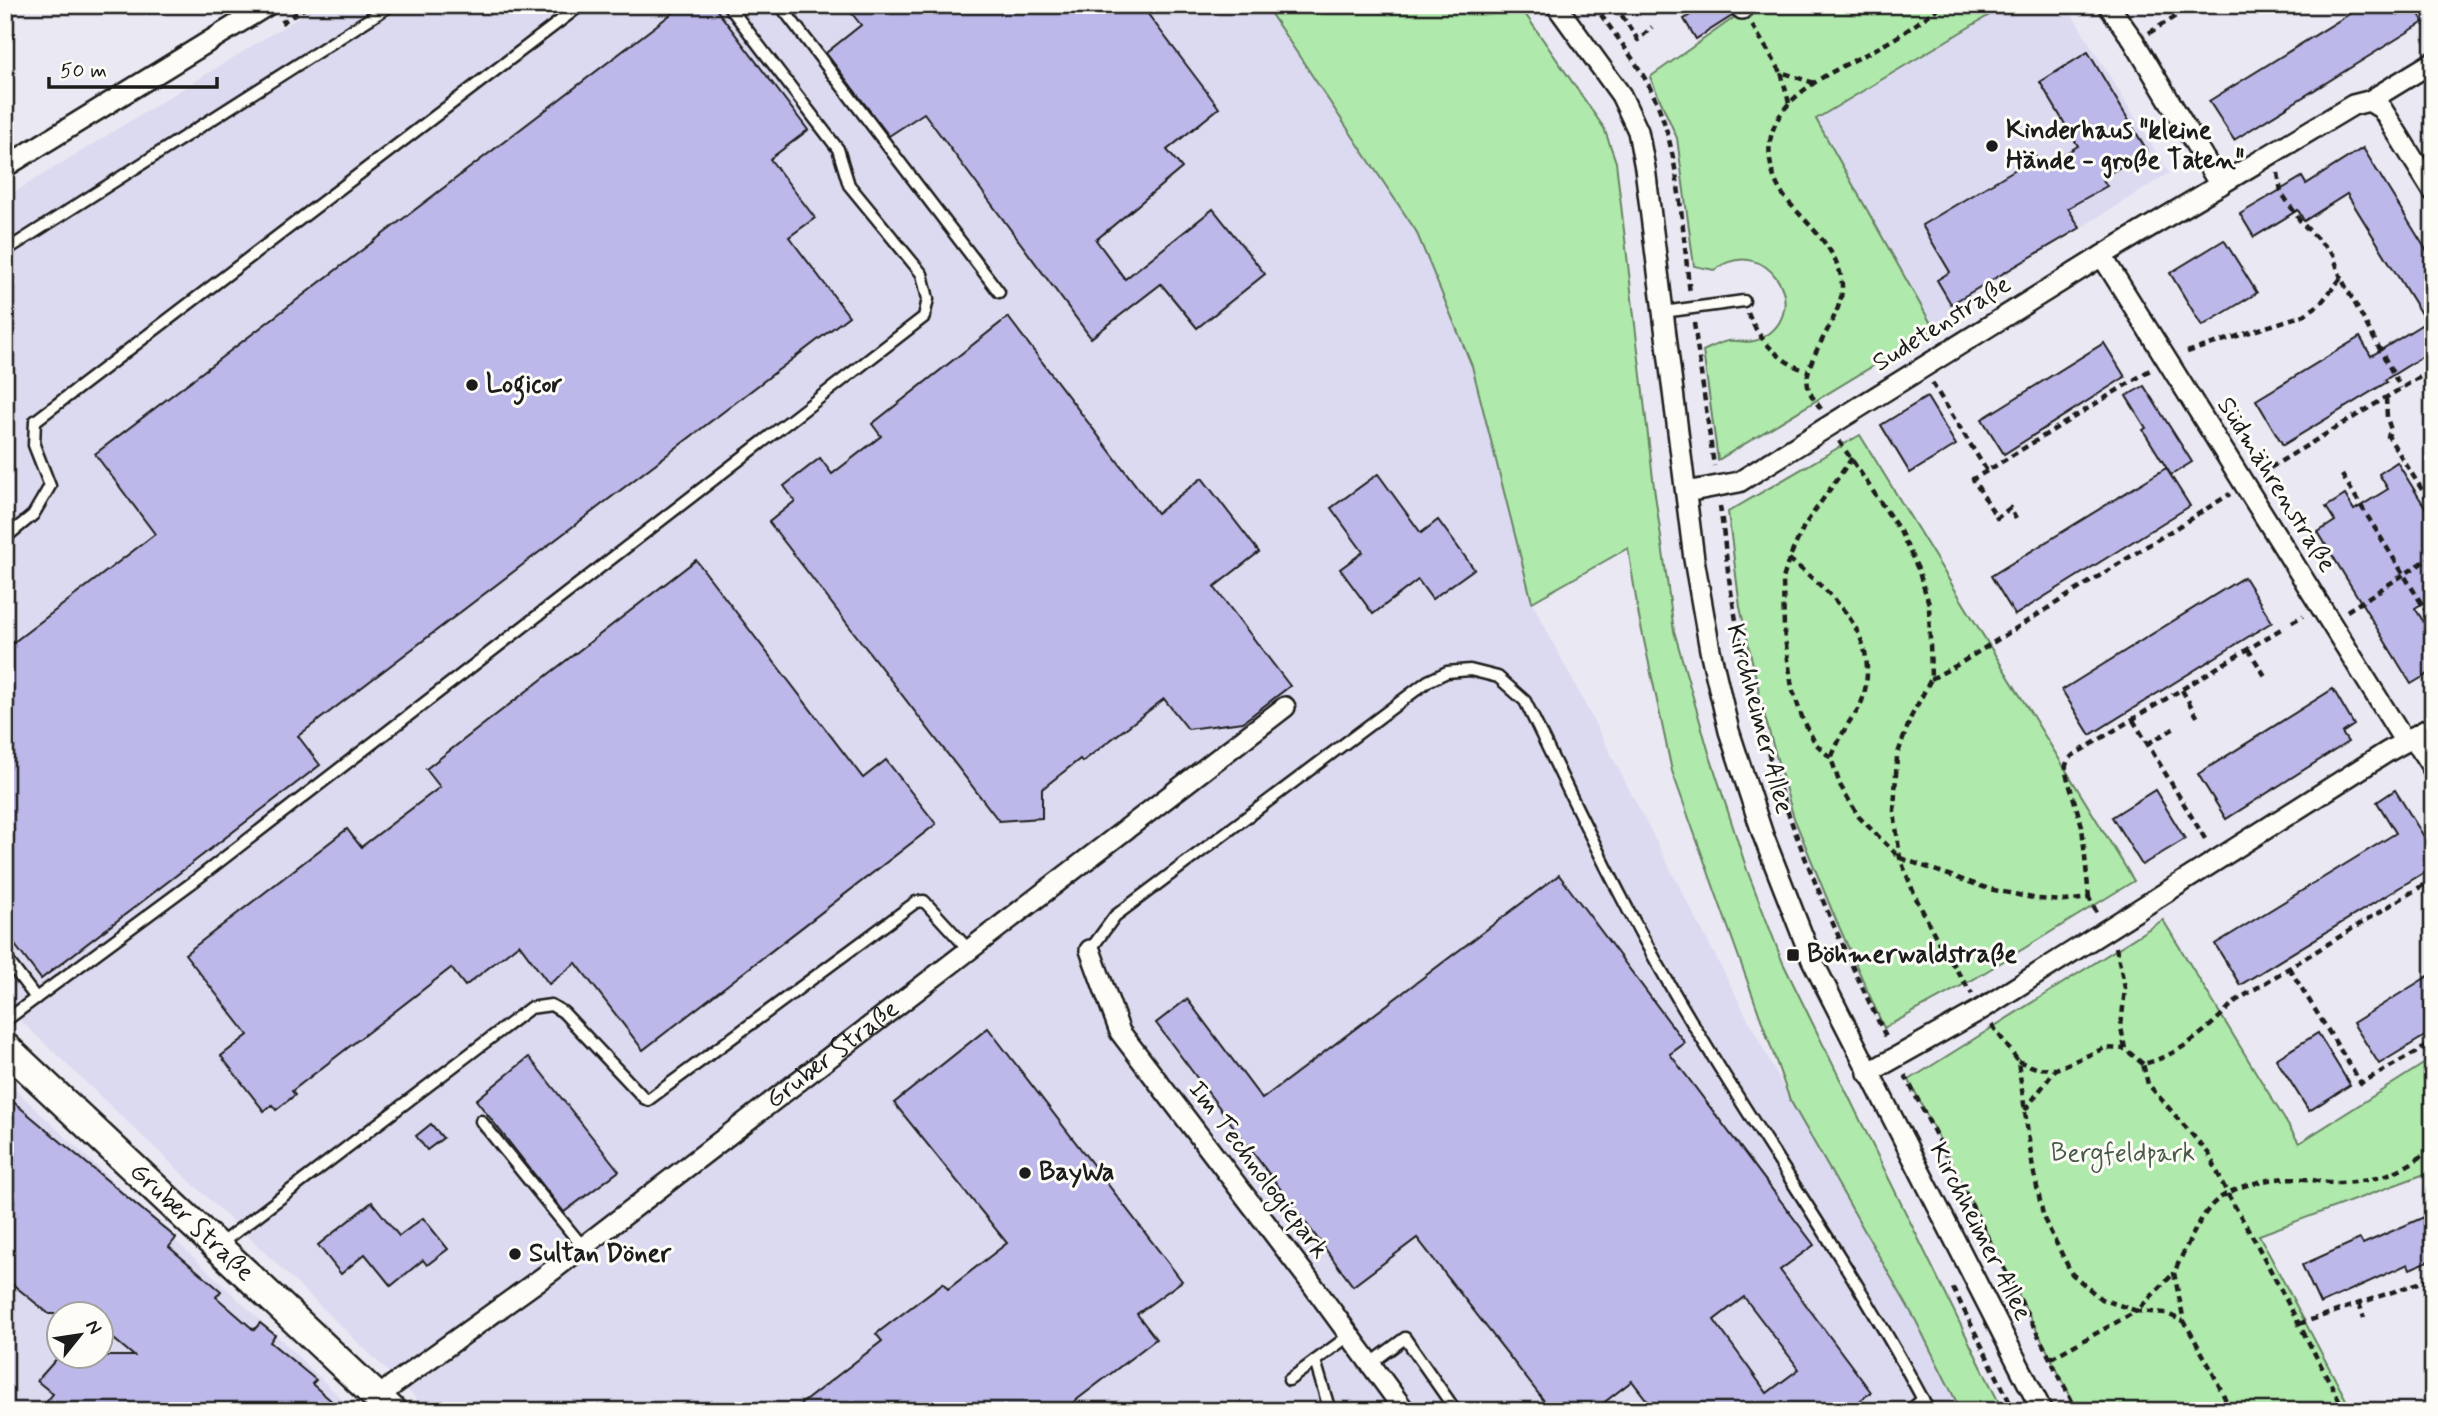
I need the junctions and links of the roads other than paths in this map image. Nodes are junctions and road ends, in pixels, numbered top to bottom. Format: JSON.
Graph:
{"nodes":[{"id":1,"x":268,"y":5,"type":"edge"},
{"id":2,"x":581,"y":5,"type":"edge"},
{"id":3,"x":728,"y":5,"type":"edge"},
{"id":4,"x":780,"y":5,"type":"edge"},
{"id":5,"x":1556,"y":5,"type":"edge"},
{"id":6,"x":2108,"y":5,"type":"edge"},
{"id":7,"x":388,"y":7,"type":"edge"},
{"id":8,"x":2433,"y":62,"type":"edge"},
{"id":9,"x":2369,"y":101,"type":"junction"},
{"id":10,"x":5,"y":167,"type":"edge"},
{"id":11,"x":2220,"y":185,"type":"junction"},
{"id":12,"x":2433,"y":191,"type":"edge"},
{"id":13,"x":5,"y":251,"type":"edge"},
{"id":14,"x":2102,"y":256,"type":"junction"},
{"id":15,"x":999,"y":292,"type":"dead end"},
{"id":16,"x":1744,"y":301,"type":"road end"},
{"id":17,"x":1663,"y":312,"type":"junction"},
{"id":18,"x":1686,"y":492,"type":"junction"},
{"id":19,"x":5,"y":538,"type":"edge"},
{"id":20,"x":1285,"y":707,"type":"dead end"},
{"id":21,"x":2433,"y":726,"type":"edge"},
{"id":22,"x":2409,"y":739,"type":"junction"},
{"id":23,"x":2433,"y":769,"type":"edge"},
{"id":24,"x":969,"y":950,"type":"junction"},
{"id":25,"x":1090,"y":950,"type":"joint"},
{"id":26,"x":5,"y":957,"type":"edge"},
{"id":27,"x":36,"y":998,"type":"junction"},
{"id":28,"x":5,"y":1021,"type":"edge"},
{"id":29,"x":5,"y":1047,"type":"edge"},
{"id":30,"x":1868,"y":1073,"type":"junction"},
{"id":31,"x":481,"y":1121,"type":"dead end"},
{"id":32,"x":217,"y":1247,"type":"junction"},
{"id":33,"x":583,"y":1247,"type":"junction"},
{"id":34,"x":1350,"y":1335,"type":"junction"},
{"id":35,"x":1315,"y":1361,"type":"junction"},
{"id":36,"x":1370,"y":1364,"type":"junction"},
{"id":37,"x":1289,"y":1380,"type":"dead end"},
{"id":38,"x":1923,"y":1399,"type":"junction"},
{"id":39,"x":385,"y":1404,"type":"edge"},
{"id":40,"x":1330,"y":1411,"type":"edge"},
{"id":41,"x":1405,"y":1411,"type":"edge"},
{"id":42,"x":1456,"y":1411,"type":"edge"},
{"id":43,"x":1909,"y":1411,"type":"edge"},
{"id":44,"x":1929,"y":1411,"type":"edge"},
{"id":45,"x":2042,"y":1411,"type":"edge"}],
"edges":[{"from":1,"to":10,"type":"street"},
{"from":2,"to":19,"type":"lane"},
{"from":3,"to":27,"type":"lane"},
{"from":4,"to":15,"type":"lane"},
{"from":5,"to":17,"type":"street","name":"Kirchheimer Allee"},
{"from":6,"to":11,"type":"street"},
{"from":7,"to":13,"type":"lane"},
{"from":8,"to":9,"type":"street","name":"Sudetenstraße"},
{"from":9,"to":11,"type":"street","name":"Sudetenstraße"},
{"from":9,"to":12,"type":"street"},
{"from":11,"to":14,"type":"street","name":"Sudetenstraße"},
{"from":14,"to":18,"type":"street","name":"Sudetenstraße"},
{"from":14,"to":22,"type":"street","name":"Südmährenstraße"},
{"from":16,"to":17,"type":"lane"},
{"from":17,"to":18,"type":"street","name":"Kirchheimer Allee"},
{"from":18,"to":30,"type":"street","name":"Kirchheimer Allee"},
{"from":20,"to":24,"type":"street","name":"Gruber Straße"},
{"from":21,"to":22,"type":"street"},
{"from":22,"to":23,"type":"street","name":"Südmährenstraße"},
{"from":22,"to":30,"type":"street"},
{"from":24,"to":32,"type":"lane"},
{"from":24,"to":33,"type":"street","name":"Gruber Straße"},
{"from":25,"to":34,"type":"street","name":"Im Technologiepark"},
{"from":25,"to":38,"type":"lane"},
{"from":26,"to":27,"type":"lane"},
{"from":27,"to":28,"type":"lane"},
{"from":29,"to":32,"type":"street","name":"Gruber Straße"},
{"from":30,"to":45,"type":"street","name":"Kirchheimer Allee"},
{"from":31,"to":33,"type":"lane"},
{"from":32,"to":39,"type":"street","name":"Gruber Straße"},
{"from":33,"to":39,"type":"street","name":"Gruber Straße"},
{"from":34,"to":35,"type":"lane"},
{"from":34,"to":36,"type":"street","name":"Im Technologiepark"},
{"from":35,"to":37,"type":"lane"},
{"from":35,"to":40,"type":"lane"},
{"from":36,"to":41,"type":"street","name":"Im Technologiepark"},
{"from":36,"to":42,"type":"lane"},
{"from":38,"to":43,"type":"lane"},
{"from":38,"to":44,"type":"lane"}]}
